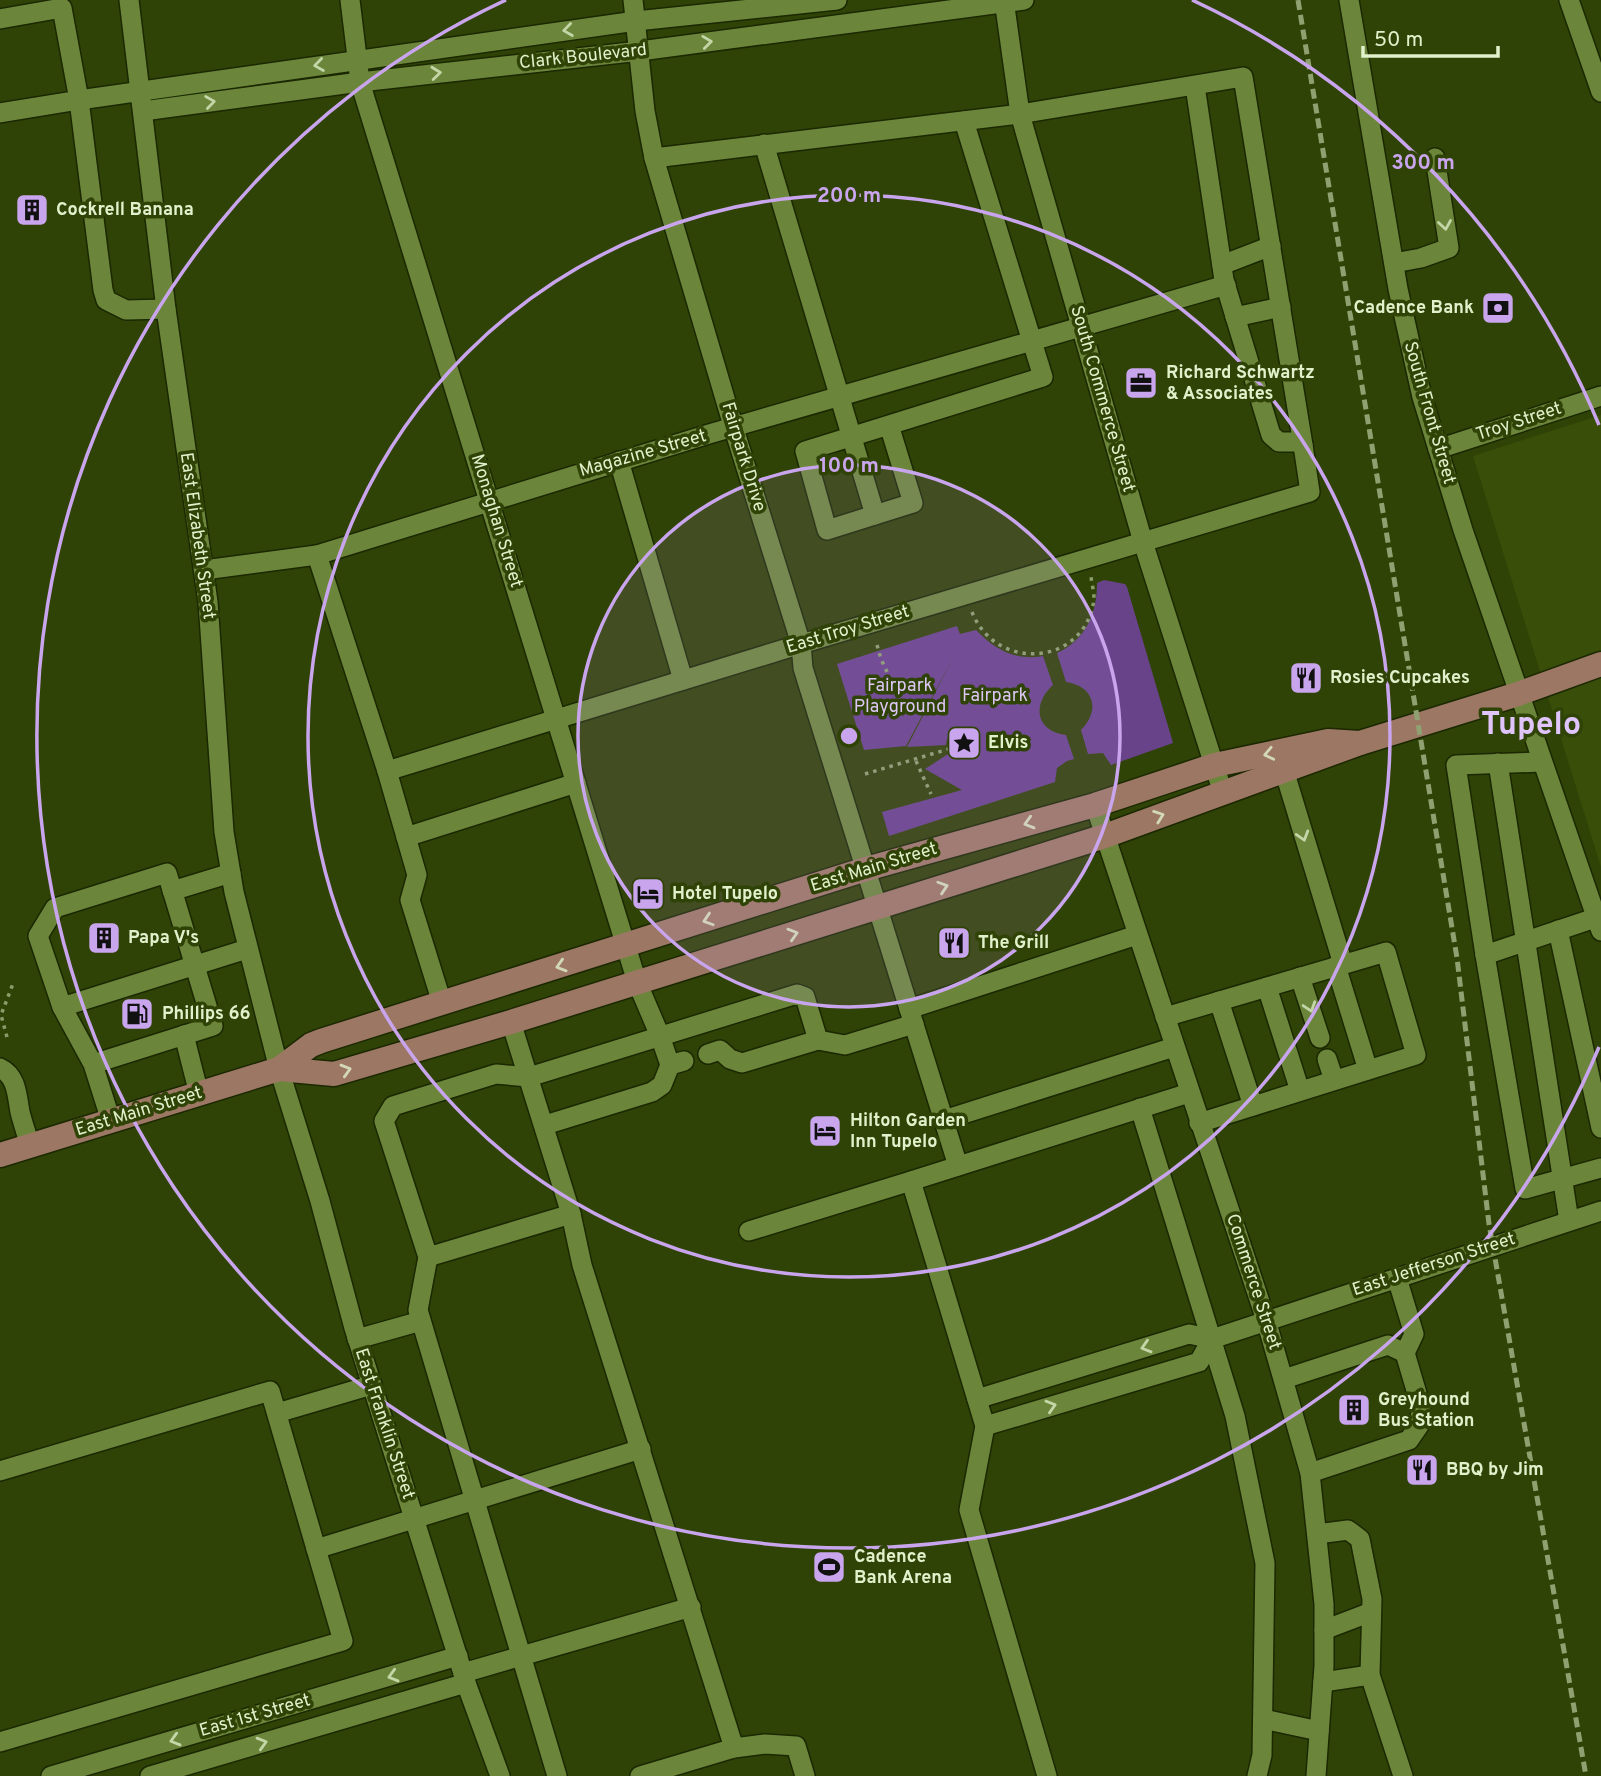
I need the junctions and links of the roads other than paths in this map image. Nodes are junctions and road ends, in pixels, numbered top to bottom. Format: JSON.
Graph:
{"nodes":[{"id":1,"x":129,"y":0,"type":"edge"},
{"id":2,"x":350,"y":0,"type":"edge"},
{"id":3,"x":633,"y":0,"type":"edge"},
{"id":4,"x":836,"y":0,"type":"edge"},
{"id":5,"x":1349,"y":0,"type":"edge"},
{"id":6,"x":1569,"y":0,"type":"edge"},
{"id":7,"x":1011,"y":1,"type":"edge"},
{"id":8,"x":809,"y":2,"type":"edge"},
{"id":9,"x":0,"y":19,"type":"edge"},
{"id":10,"x":636,"y":21,"type":"junction"},
{"id":11,"x":813,"y":28,"type":"junction"},
{"id":12,"x":640,"y":51,"type":"junction"},
{"id":13,"x":357,"y":60,"type":"junction"},
{"id":14,"x":360,"y":82,"type":"junction"},
{"id":15,"x":1195,"y":86,"type":"junction"},
{"id":16,"x":140,"y":90,"type":"junction"},
{"id":17,"x":1601,"y":92,"type":"edge"},
{"id":18,"x":79,"y":100,"type":"junction"},
{"id":19,"x":143,"y":111,"type":"junction"},
{"id":20,"x":0,"y":113,"type":"edge"},
{"id":21,"x":1020,"y":114,"type":"junction"},
{"id":22,"x":964,"y":121,"type":"junction"},
{"id":23,"x":764,"y":144,"type":"junction"},
{"id":24,"x":654,"y":158,"type":"junction"},
{"id":25,"x":1435,"y":158,"type":"dead end"},
{"id":26,"x":1271,"y":246,"type":"junction"},
{"id":27,"x":1394,"y":262,"type":"junction"},
{"id":28,"x":1222,"y":265,"type":"junction"},
{"id":29,"x":1226,"y":285,"type":"junction"},
{"id":30,"x":1281,"y":307,"type":"junction"},
{"id":31,"x":166,"y":309,"type":"junction"},
{"id":32,"x":1235,"y":317,"type":"junction"},
{"id":33,"x":1080,"y":327,"type":"junction"},
{"id":34,"x":1033,"y":341,"type":"junction"},
{"id":35,"x":1601,"y":397,"type":"edge"},
{"id":36,"x":840,"y":398,"type":"junction"},
{"id":37,"x":889,"y":425,"type":"junction"},
{"id":38,"x":734,"y":429,"type":"junction"},
{"id":39,"x":852,"y":437,"type":"junction"},
{"id":40,"x":1303,"y":445,"type":"junction"},
{"id":41,"x":1438,"y":449,"type":"junction"},
{"id":42,"x":619,"y":461,"type":"junction"},
{"id":43,"x":489,"y":500,"type":"junction"},
{"id":44,"x":875,"y":515,"type":"junction"},
{"id":45,"x":1143,"y":542,"type":"junction"},
{"id":46,"x":317,"y":555,"type":"junction"},
{"id":47,"x":204,"y":570,"type":"junction"},
{"id":48,"x":801,"y":644,"type":"junction"},
{"id":49,"x":1601,"y":664,"type":"edge"},
{"id":50,"x":683,"y":680,"type":"junction"},
{"id":51,"x":1518,"y":694,"type":"junction"},
{"id":52,"x":557,"y":719,"type":"junction"},
{"id":53,"x":1360,"y":743,"type":"junction"},
{"id":54,"x":1542,"y":762,"type":"junction"},
{"id":55,"x":1498,"y":763,"type":"junction"},
{"id":56,"x":1215,"y":765,"type":"junction"},
{"id":57,"x":387,"y":771,"type":"junction"},
{"id":58,"x":1284,"y":771,"type":"junction"},
{"id":59,"x":576,"y":783,"type":"junction"},
{"id":60,"x":1223,"y":793,"type":"junction"},
{"id":61,"x":1095,"y":805,"type":"junction"},
{"id":62,"x":1105,"y":836,"type":"junction"},
{"id":63,"x":406,"y":837,"type":"junction"},
{"id":64,"x":866,"y":869,"type":"junction"},
{"id":65,"x":231,"y":873,"type":"junction"},
{"id":66,"x":172,"y":891,"type":"junction"},
{"id":67,"x":877,"y":908,"type":"junction"},
{"id":68,"x":1600,"y":921,"type":"edge"},
{"id":69,"x":1558,"y":930,"type":"junction"},
{"id":70,"x":1137,"y":934,"type":"junction"},
{"id":71,"x":1525,"y":941,"type":"junction"},
{"id":72,"x":626,"y":946,"type":"junction"},
{"id":73,"x":247,"y":949,"type":"junction"},
{"id":74,"x":1485,"y":955,"type":"junction"},
{"id":75,"x":1339,"y":965,"type":"junction"},
{"id":76,"x":195,"y":966,"type":"junction"},
{"id":77,"x":1300,"y":977,"type":"junction"},
{"id":78,"x":637,"y":982,"type":"junction"},
{"id":79,"x":1267,"y":987,"type":"junction"},
{"id":80,"x":1219,"y":1001,"type":"junction"},
{"id":81,"x":442,"y":1003,"type":"junction"},
{"id":82,"x":62,"y":1007,"type":"junction"},
{"id":83,"x":911,"y":1017,"type":"junction"},
{"id":84,"x":1165,"y":1017,"type":"junction"},
{"id":85,"x":711,"y":1020,"type":"junction"},
{"id":86,"x":511,"y":1022,"type":"junction"},
{"id":87,"x":184,"y":1035,"type":"junction"},
{"id":88,"x":660,"y":1036,"type":"junction"},
{"id":89,"x":1320,"y":1038,"type":"dead end"},
{"id":90,"x":818,"y":1040,"type":"junction"},
{"id":91,"x":1174,"y":1047,"type":"junction"},
{"id":92,"x":1327,"y":1059,"type":"dead end"},
{"id":93,"x":93,"y":1064,"type":"junction"},
{"id":94,"x":0,"y":1068,"type":"edge"},
{"id":95,"x":279,"y":1069,"type":"junction"},
{"id":96,"x":1368,"y":1070,"type":"junction"},
{"id":97,"x":529,"y":1077,"type":"junction"},
{"id":98,"x":1334,"y":1080,"type":"junction"},
{"id":99,"x":1300,"y":1091,"type":"junction"},
{"id":100,"x":1189,"y":1093,"type":"junction"},
{"id":101,"x":199,"y":1094,"type":"junction"},
{"id":102,"x":1253,"y":1106,"type":"junction"},
{"id":103,"x":1140,"y":1108,"type":"junction"},
{"id":104,"x":944,"y":1120,"type":"junction"},
{"id":105,"x":111,"y":1121,"type":"junction"},
{"id":106,"x":1199,"y":1123,"type":"junction"},
{"id":107,"x":545,"y":1125,"type":"junction"},
{"id":108,"x":1601,"y":1128,"type":"edge"},
{"id":109,"x":30,"y":1146,"type":"junction"},
{"id":110,"x":0,"y":1155,"type":"edge"},
{"id":111,"x":958,"y":1166,"type":"junction"},
{"id":112,"x":1601,"y":1168,"type":"edge"},
{"id":113,"x":1563,"y":1178,"type":"junction"},
{"id":114,"x":911,"y":1181,"type":"junction"},
{"id":115,"x":1601,"y":1210,"type":"edge"},
{"id":116,"x":570,"y":1214,"type":"junction"},
{"id":117,"x":1569,"y":1221,"type":"junction"},
{"id":118,"x":749,"y":1231,"type":"dead end"},
{"id":119,"x":428,"y":1257,"type":"junction"},
{"id":120,"x":1397,"y":1278,"type":"junction"},
{"id":121,"x":1266,"y":1320,"type":"junction"},
{"id":122,"x":421,"y":1321,"type":"junction"},
{"id":123,"x":357,"y":1339,"type":"junction"},
{"id":124,"x":1212,"y":1339,"type":"junction"},
{"id":125,"x":1405,"y":1353,"type":"junction"},
{"id":126,"x":1284,"y":1379,"type":"junction"},
{"id":127,"x":372,"y":1385,"type":"junction"},
{"id":128,"x":977,"y":1399,"type":"junction"},
{"id":129,"x":277,"y":1413,"type":"junction"},
{"id":130,"x":985,"y":1426,"type":"junction"},
{"id":131,"x":641,"y":1449,"type":"junction"},
{"id":132,"x":0,"y":1471,"type":"edge"},
{"id":133,"x":1310,"y":1473,"type":"junction"},
{"id":134,"x":475,"y":1500,"type":"junction"},
{"id":135,"x":414,"y":1518,"type":"junction"},
{"id":136,"x":1317,"y":1534,"type":"junction"},
{"id":137,"x":316,"y":1549,"type":"junction"},
{"id":138,"x":691,"y":1607,"type":"junction"},
{"id":139,"x":1371,"y":1612,"type":"junction"},
{"id":140,"x":1324,"y":1630,"type":"junction"},
{"id":141,"x":522,"y":1656,"type":"junction"},
{"id":142,"x":463,"y":1671,"type":"junction"},
{"id":143,"x":1370,"y":1675,"type":"junction"},
{"id":144,"x":1323,"y":1682,"type":"junction"},
{"id":145,"x":1263,"y":1719,"type":"junction"},
{"id":146,"x":1320,"y":1731,"type":"junction"},
{"id":147,"x":0,"y":1742,"type":"edge"},
{"id":148,"x":734,"y":1748,"type":"junction"},
{"id":149,"x":51,"y":1776,"type":"edge"},
{"id":150,"x":150,"y":1776,"type":"edge"},
{"id":151,"x":500,"y":1776,"type":"edge"},
{"id":152,"x":557,"y":1776,"type":"edge"},
{"id":153,"x":640,"y":1776,"type":"edge"},
{"id":154,"x":805,"y":1776,"type":"edge"},
{"id":155,"x":1047,"y":1776,"type":"edge"},
{"id":156,"x":1257,"y":1776,"type":"edge"},
{"id":157,"x":1316,"y":1776,"type":"edge"},
{"id":158,"x":1403,"y":1776,"type":"edge"}],
"edges":[{"from":1,"to":16,"type":"street","name":"East Elizabeth Street"},
{"from":2,"to":13,"type":"street","name":"Monaghan Street"},
{"from":3,"to":10,"type":"street","name":"Fairpark Drive"},
{"from":4,"to":8,"type":"street","name":"Clark Boulevard"},
{"from":5,"to":27,"type":"street","name":"South Front Street"},
{"from":6,"to":17,"type":"street"},
{"from":7,"to":11,"type":"street","name":"Clark Boulevard"},
{"from":7,"to":21,"type":"street","name":"South Commerce Street"},
{"from":8,"to":10,"type":"street","name":"Clark Boulevard"},
{"from":8,"to":11,"type":"street"},
{"from":9,"to":18,"type":"street"},
{"from":10,"to":12,"type":"street","name":"Fairpark Drive"},
{"from":10,"to":13,"type":"street","name":"Clark Boulevard","one_way":true},
{"from":12,"to":11,"type":"street","name":"Clark Boulevard","one_way":true},
{"from":14,"to":12,"type":"street","name":"Clark Boulevard","one_way":true},
{"from":12,"to":24,"type":"street","name":"Fairpark Drive"},
{"from":13,"to":14,"type":"street","name":"Monaghan Street"},
{"from":13,"to":16,"type":"street","name":"Clark Boulevard","one_way":true},
{"from":19,"to":14,"type":"street","name":"Clark Boulevard","one_way":true},
{"from":14,"to":43,"type":"street","name":"Monaghan Street"},
{"from":15,"to":21,"type":"street"},
{"from":15,"to":26,"type":"street"},
{"from":15,"to":28,"type":"street"},
{"from":16,"to":18,"type":"street","name":"Clark Boulevard"},
{"from":16,"to":19,"type":"street","name":"East Elizabeth Street"},
{"from":18,"to":20,"type":"street","name":"Clark Boulevard"},
{"from":18,"to":31,"type":"street"},
{"from":19,"to":31,"type":"street","name":"East Elizabeth Street"},
{"from":21,"to":22,"type":"street"},
{"from":21,"to":33,"type":"street","name":"South Commerce Street"},
{"from":22,"to":23,"type":"street"},
{"from":22,"to":34,"type":"street"},
{"from":23,"to":24,"type":"street"},
{"from":23,"to":36,"type":"street"},
{"from":24,"to":38,"type":"street","name":"Fairpark Drive"},
{"from":25,"to":27,"type":"street","one_way":true},
{"from":26,"to":28,"type":"street"},
{"from":26,"to":30,"type":"street"},
{"from":27,"to":41,"type":"street","name":"South Front Street"},
{"from":28,"to":29,"type":"street"},
{"from":29,"to":32,"type":"street"},
{"from":29,"to":33,"type":"street","name":"Magazine Street"},
{"from":30,"to":32,"type":"street"},
{"from":30,"to":40,"type":"street"},
{"from":31,"to":47,"type":"street","name":"East Elizabeth Street"},
{"from":32,"to":40,"type":"street"},
{"from":33,"to":34,"type":"street","name":"Magazine Street"},
{"from":33,"to":45,"type":"street","name":"South Commerce Street"},
{"from":34,"to":36,"type":"street","name":"Magazine Street"},
{"from":34,"to":37,"type":"street"},
{"from":35,"to":41,"type":"street","name":"Troy Street"},
{"from":36,"to":38,"type":"street","name":"Magazine Street"},
{"from":36,"to":39,"type":"street"},
{"from":37,"to":39,"type":"street"},
{"from":37,"to":44,"type":"street"},
{"from":38,"to":42,"type":"street","name":"Magazine Street"},
{"from":38,"to":48,"type":"street","name":"Fairpark Drive"},
{"from":39,"to":44,"type":"street"},
{"from":39,"to":44,"type":"street"},
{"from":40,"to":45,"type":"street","name":"East Troy Street"},
{"from":41,"to":51,"type":"street","name":"South Front Street"},
{"from":42,"to":43,"type":"street","name":"Magazine Street"},
{"from":42,"to":50,"type":"street"},
{"from":43,"to":46,"type":"street","name":"Magazine Street"},
{"from":43,"to":52,"type":"street","name":"Monaghan Street"},
{"from":45,"to":48,"type":"street","name":"East Troy Street"},
{"from":45,"to":56,"type":"street","name":"South Commerce Street"},
{"from":46,"to":47,"type":"street","name":"Magazine Street"},
{"from":46,"to":57,"type":"street"},
{"from":47,"to":65,"type":"street","name":"East Elizabeth Street"},
{"from":48,"to":50,"type":"street","name":"East Troy Street"},
{"from":48,"to":64,"type":"street","name":"Fairpark Drive"},
{"from":49,"to":51,"type":"main road","name":"East Main Street"},
{"from":50,"to":52,"type":"street","name":"East Troy Street"},
{"from":51,"to":53,"type":"main road","name":"East Main Street"},
{"from":51,"to":54,"type":"street","name":"South Front Street"},
{"from":52,"to":57,"type":"street","name":"East Troy Street"},
{"from":52,"to":59,"type":"street","name":"Monaghan Street"},
{"from":53,"to":56,"type":"main road","name":"East Main Street","one_way":true},
{"from":53,"to":58,"type":"main road","name":"East Main Street"},
{"from":54,"to":55,"type":"street"},
{"from":54,"to":68,"type":"street","name":"South Front Street"},
{"from":55,"to":71,"type":"street"},
{"from":55,"to":74,"type":"street"},
{"from":56,"to":60,"type":"street","name":"South Commerce Street"},
{"from":56,"to":61,"type":"main road","name":"East Main Street"},
{"from":57,"to":63,"type":"street"},
{"from":58,"to":60,"type":"main road","name":"East Main Street"},
{"from":58,"to":75,"type":"street","one_way":true},
{"from":59,"to":63,"type":"street"},
{"from":59,"to":72,"type":"street","name":"Monaghan Street"},
{"from":62,"to":60,"type":"main road","name":"East Main Street","one_way":true},
{"from":61,"to":62,"type":"street","name":"Commerce Street"},
{"from":61,"to":64,"type":"main road","name":"East Main Street","one_way":true},
{"from":67,"to":62,"type":"main road","name":"East Main Street","one_way":true},
{"from":62,"to":70,"type":"street","name":"Commerce Street"},
{"from":63,"to":81,"type":"street"},
{"from":64,"to":67,"type":"street","name":"Fairpark Drive"},
{"from":64,"to":72,"type":"main road","name":"East Main Street","one_way":true},
{"from":65,"to":66,"type":"street"},
{"from":65,"to":73,"type":"street","name":"East Elizabeth Street"},
{"from":66,"to":76,"type":"street"},
{"from":66,"to":82,"type":"street"},
{"from":78,"to":67,"type":"main road","name":"East Main Street","one_way":true},
{"from":67,"to":83,"type":"street","name":"Fairpark Drive"},
{"from":68,"to":69,"type":"street"},
{"from":69,"to":71,"type":"street"},
{"from":69,"to":108,"type":"street"},
{"from":70,"to":83,"type":"street"},
{"from":70,"to":84,"type":"street","name":"Commerce Street"},
{"from":71,"to":74,"type":"street"},
{"from":71,"to":113,"type":"street"},
{"from":72,"to":78,"type":"street","name":"Monaghan Street"},
{"from":72,"to":81,"type":"main road","name":"East Main Street","one_way":true},
{"from":73,"to":76,"type":"street"},
{"from":73,"to":95,"type":"street","name":"East Elizabeth Street"},
{"from":74,"to":113,"type":"street"},
{"from":75,"to":77,"type":"street"},
{"from":75,"to":96,"type":"street"},
{"from":75,"to":96,"type":"street"},
{"from":76,"to":82,"type":"street"},
{"from":76,"to":87,"type":"street"},
{"from":77,"to":79,"type":"street"},
{"from":77,"to":89,"type":"street","one_way":true},
{"from":78,"to":86,"type":"main road","name":"East Main Street"},
{"from":78,"to":88,"type":"street","name":"Monaghan Street"},
{"from":79,"to":80,"type":"street"},
{"from":79,"to":99,"type":"street"},
{"from":80,"to":84,"type":"street"},
{"from":80,"to":102,"type":"street"},
{"from":81,"to":95,"type":"main road","name":"East Main Street"},
{"from":82,"to":93,"type":"street"},
{"from":83,"to":90,"type":"street"},
{"from":83,"to":104,"type":"street","name":"Fairpark Drive"},
{"from":84,"to":91,"type":"street","name":"Commerce Street"},
{"from":85,"to":88,"type":"street"},
{"from":85,"to":90,"type":"street"},
{"from":85,"to":90,"type":"street"},
{"from":95,"to":86,"type":"main road","name":"East Main Street","one_way":true},
{"from":86,"to":97,"type":"street"},
{"from":87,"to":93,"type":"street"},
{"from":87,"to":101,"type":"street"},
{"from":88,"to":97,"type":"street"},
{"from":88,"to":107,"type":"street","name":"Monaghan Street"},
{"from":91,"to":100,"type":"street","name":"Commerce Street"},
{"from":91,"to":104,"type":"street"},
{"from":92,"to":98,"type":"street"},
{"from":93,"to":105,"type":"street"},
{"from":94,"to":109,"type":"street"},
{"from":95,"to":101,"type":"main road","name":"East Main Street"},
{"from":95,"to":123,"type":"street","name":"East Franklin Street"},
{"from":96,"to":98,"type":"street"},
{"from":97,"to":107,"type":"street"},
{"from":97,"to":119,"type":"street"},
{"from":98,"to":99,"type":"street"},
{"from":99,"to":102,"type":"street"},
{"from":100,"to":103,"type":"street"},
{"from":100,"to":106,"type":"street","name":"Commerce Street"},
{"from":101,"to":105,"type":"main road","name":"East Main Street"},
{"from":102,"to":106,"type":"street"},
{"from":103,"to":111,"type":"street"},
{"from":103,"to":124,"type":"street"},
{"from":104,"to":111,"type":"street","name":"Fairpark Drive"},
{"from":105,"to":109,"type":"main road","name":"East Main Street"},
{"from":106,"to":121,"type":"street","name":"Commerce Street"},
{"from":107,"to":116,"type":"street"},
{"from":109,"to":110,"type":"main road","name":"East Main Street"},
{"from":111,"to":114,"type":"street"},
{"from":112,"to":113,"type":"street"},
{"from":113,"to":117,"type":"street"},
{"from":114,"to":118,"type":"street"},
{"from":114,"to":128,"type":"street"},
{"from":115,"to":117,"type":"street","name":"East Jefferson Street"},
{"from":116,"to":119,"type":"street"},
{"from":116,"to":131,"type":"street"},
{"from":117,"to":120,"type":"street","name":"East Jefferson Street"},
{"from":119,"to":122,"type":"street"},
{"from":120,"to":121,"type":"street","name":"East Jefferson Street"},
{"from":120,"to":125,"type":"street"},
{"from":121,"to":124,"type":"street","name":"East Jefferson Street"},
{"from":121,"to":126,"type":"street","name":"Commerce Street"},
{"from":122,"to":123,"type":"street"},
{"from":122,"to":134,"type":"street"},
{"from":123,"to":127,"type":"street","name":"East Franklin Street"},
{"from":124,"to":128,"type":"street","one_way":true},
{"from":130,"to":124,"type":"street","one_way":true},
{"from":124,"to":145,"type":"street"},
{"from":125,"to":126,"type":"street"},
{"from":125,"to":133,"type":"street"},
{"from":126,"to":133,"type":"street","name":"Commerce Street"},
{"from":127,"to":129,"type":"street"},
{"from":127,"to":135,"type":"street","name":"East Franklin Street"},
{"from":128,"to":130,"type":"street"},
{"from":129,"to":132,"type":"street"},
{"from":129,"to":137,"type":"street"},
{"from":130,"to":155,"type":"street"},
{"from":131,"to":134,"type":"street"},
{"from":131,"to":138,"type":"street"},
{"from":133,"to":136,"type":"street","name":"Commerce Street"},
{"from":134,"to":135,"type":"street"},
{"from":134,"to":141,"type":"street"},
{"from":135,"to":137,"type":"street"},
{"from":135,"to":142,"type":"street","name":"East Franklin Street"},
{"from":136,"to":139,"type":"street"},
{"from":136,"to":140,"type":"street","name":"Commerce Street"},
{"from":137,"to":147,"type":"street"},
{"from":138,"to":141,"type":"street"},
{"from":138,"to":148,"type":"street"},
{"from":139,"to":140,"type":"street"},
{"from":139,"to":143,"type":"street"},
{"from":140,"to":144,"type":"street","name":"Commerce Street"},
{"from":141,"to":142,"type":"street"},
{"from":141,"to":152,"type":"street"},
{"from":142,"to":149,"type":"street","name":"East 1st Street","one_way":true},
{"from":150,"to":142,"type":"street","name":"East 1st Street","one_way":true},
{"from":142,"to":151,"type":"street","name":"East Franklin Street"},
{"from":143,"to":144,"type":"street"},
{"from":143,"to":158,"type":"street"},
{"from":144,"to":146,"type":"street","name":"Commerce Street"},
{"from":145,"to":146,"type":"street"},
{"from":145,"to":156,"type":"street"},
{"from":146,"to":157,"type":"street","name":"Commerce Street"},
{"from":148,"to":153,"type":"street"},
{"from":148,"to":154,"type":"street"}]}
